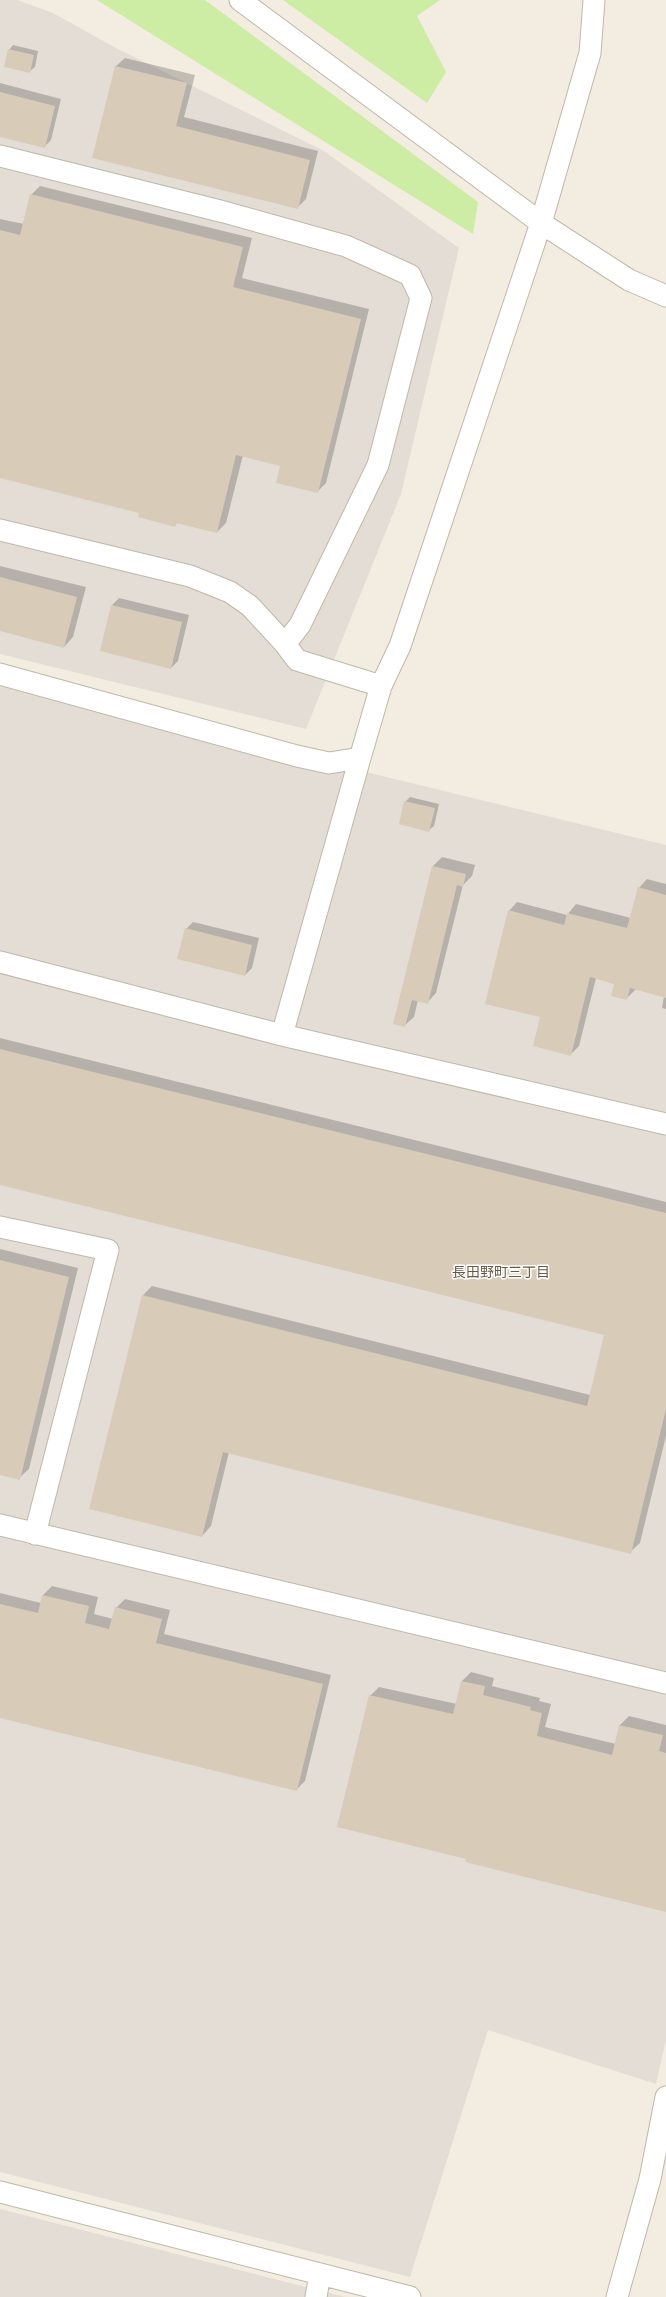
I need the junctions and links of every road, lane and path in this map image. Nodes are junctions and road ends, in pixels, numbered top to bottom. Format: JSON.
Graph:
{"nodes":[{"id":1,"x":240,"y":0,"type":"edge"},
{"id":2,"x":594,"y":0,"type":"edge"},
{"id":3,"x":0,"y":156,"type":"edge"},
{"id":4,"x":541,"y":223,"type":"junction"},
{"id":5,"x":666,"y":296,"type":"edge"},
{"id":6,"x":0,"y":530,"type":"edge"},
{"id":7,"x":285,"y":644,"type":"junction"},
{"id":8,"x":0,"y":674,"type":"edge"},
{"id":9,"x":381,"y":686,"type":"junction"},
{"id":10,"x":360,"y":758,"type":"junction"},
{"id":11,"x":0,"y":962,"type":"edge"},
{"id":12,"x":282,"y":1035,"type":"junction"},
{"id":13,"x":666,"y":1124,"type":"edge"},
{"id":14,"x":0,"y":1227,"type":"edge"},
{"id":15,"x":0,"y":1525,"type":"edge"},
{"id":16,"x":35,"y":1534,"type":"junction"},
{"id":17,"x":666,"y":1683,"type":"edge"},
{"id":18,"x":666,"y":2097,"type":"edge"},
{"id":19,"x":0,"y":2192,"type":"edge"},
{"id":20,"x":320,"y":2274,"type":"junction"},
{"id":21,"x":316,"y":2297,"type":"edge"},
{"id":22,"x":410,"y":2297,"type":"edge"},
{"id":23,"x":617,"y":2297,"type":"edge"}],
"edges":[{"from":1,"to":4,"type":"street"},
{"from":2,"to":4,"type":"street"},
{"from":3,"to":7,"type":"street"},
{"from":4,"to":5,"type":"street"},
{"from":4,"to":9,"type":"street"},
{"from":6,"to":7,"type":"street"},
{"from":7,"to":9,"type":"street"},
{"from":8,"to":10,"type":"street"},
{"from":9,"to":10,"type":"street"},
{"from":10,"to":12,"type":"street"},
{"from":11,"to":12,"type":"street"},
{"from":12,"to":13,"type":"street"},
{"from":14,"to":16,"type":"street"},
{"from":15,"to":16,"type":"street"},
{"from":16,"to":17,"type":"street"},
{"from":18,"to":23,"type":"street"},
{"from":19,"to":20,"type":"street"},
{"from":20,"to":21,"type":"street"},
{"from":20,"to":22,"type":"street"}]}
